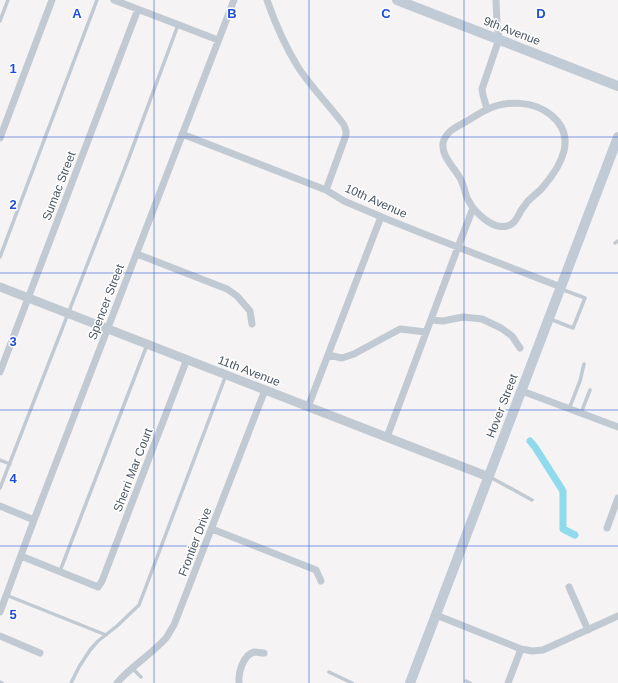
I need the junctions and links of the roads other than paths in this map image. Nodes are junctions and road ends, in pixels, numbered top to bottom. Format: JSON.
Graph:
{"nodes":[{"id":1,"x":8,"y":0,"type":"edge"},
{"id":2,"x":52,"y":0,"type":"edge"},
{"id":3,"x":97,"y":0,"type":"edge"},
{"id":4,"x":114,"y":0,"type":"edge"},
{"id":5,"x":234,"y":0,"type":"edge"},
{"id":6,"x":267,"y":0,"type":"edge"},
{"id":7,"x":398,"y":0,"type":"edge"},
{"id":8,"x":496,"y":0,"type":"edge"},
{"id":9,"x":138,"y":9,"type":"junction"},
{"id":10,"x":0,"y":21,"type":"edge"},
{"id":11,"x":178,"y":25,"type":"junction"},
{"id":12,"x":499,"y":39,"type":"junction"},
{"id":13,"x":218,"y":40,"type":"junction"},
{"id":14,"x":618,"y":86,"type":"edge"},
{"id":15,"x":487,"y":109,"type":"junction"},
{"id":16,"x":182,"y":134,"type":"junction"},
{"id":17,"x":618,"y":137,"type":"edge"},
{"id":18,"x":0,"y":138,"type":"edge"},
{"id":19,"x":326,"y":190,"type":"junction"},
{"id":20,"x":473,"y":208,"type":"junction"},
{"id":21,"x":381,"y":217,"type":"junction"},
{"id":22,"x":458,"y":247,"type":"junction"},
{"id":23,"x":137,"y":254,"type":"junction"},
{"id":24,"x":0,"y":256,"type":"edge"},
{"id":25,"x":0,"y":287,"type":"edge"},
{"id":26,"x":561,"y":288,"type":"junction"},
{"id":27,"x":28,"y":298,"type":"junction"},
{"id":28,"x":68,"y":313,"type":"junction"},
{"id":29,"x":549,"y":319,"type":"junction"},
{"id":30,"x":431,"y":320,"type":"junction"},
{"id":31,"x":252,"y":324,"type":"dead end"},
{"id":32,"x":108,"y":329,"type":"junction"},
{"id":33,"x":426,"y":332,"type":"junction"},
{"id":34,"x":148,"y":344,"type":"junction"},
{"id":35,"x":520,"y":348,"type":"dead end"},
{"id":36,"x":328,"y":355,"type":"junction"},
{"id":37,"x":187,"y":360,"type":"junction"},
{"id":38,"x":584,"y":364,"type":"dead end"},
{"id":39,"x":0,"y":372,"type":"edge"},
{"id":40,"x":226,"y":375,"type":"junction"},
{"id":41,"x":265,"y":390,"type":"junction"},
{"id":42,"x":590,"y":390,"type":"dead end"},
{"id":43,"x":522,"y":391,"type":"junction"},
{"id":44,"x":308,"y":406,"type":"junction"},
{"id":45,"x":569,"y":409,"type":"junction"},
{"id":46,"x":581,"y":413,"type":"junction"},
{"id":47,"x":618,"y":427,"type":"edge"},
{"id":48,"x":387,"y":437,"type":"junction"},
{"id":49,"x":0,"y":460,"type":"edge"},
{"id":50,"x":10,"y":464,"type":"junction"},
{"id":51,"x":489,"y":477,"type":"junction"},
{"id":52,"x":0,"y":488,"type":"edge"},
{"id":53,"x":618,"y":498,"type":"edge"},
{"id":54,"x":532,"y":500,"type":"dead end"},
{"id":55,"x":0,"y":506,"type":"edge"},
{"id":56,"x":34,"y":520,"type":"junction"},
{"id":57,"x":607,"y":528,"type":"dead end"},
{"id":58,"x":212,"y":529,"type":"junction"},
{"id":59,"x":21,"y":556,"type":"junction"},
{"id":60,"x":60,"y":571,"type":"junction"},
{"id":61,"x":321,"y":581,"type":"dead end"},
{"id":62,"x":569,"y":588,"type":"dead end"},
{"id":63,"x":6,"y":595,"type":"junction"},
{"id":64,"x":0,"y":612,"type":"edge"},
{"id":65,"x":436,"y":615,"type":"junction"},
{"id":66,"x":618,"y":616,"type":"edge"},
{"id":67,"x":588,"y":630,"type":"junction"},
{"id":68,"x":106,"y":635,"type":"junction"},
{"id":69,"x":0,"y":636,"type":"edge"},
{"id":70,"x":521,"y":650,"type":"junction"},
{"id":71,"x":40,"y":653,"type":"dead end"},
{"id":72,"x":264,"y":653,"type":"dead end"},
{"id":73,"x":132,"y":668,"type":"junction"},
{"id":74,"x":329,"y":672,"type":"dead end"},
{"id":75,"x":141,"y":677,"type":"dead end"},
{"id":76,"x":466,"y":681,"type":"dead end"},
{"id":77,"x":71,"y":683,"type":"edge"},
{"id":78,"x":117,"y":683,"type":"edge"},
{"id":79,"x":239,"y":683,"type":"edge"},
{"id":80,"x":352,"y":683,"type":"edge"},
{"id":81,"x":410,"y":683,"type":"edge"},
{"id":82,"x":470,"y":683,"type":"edge"},
{"id":83,"x":508,"y":683,"type":"edge"}],
"edges":[{"from":1,"to":10,"type":"lane"},
{"from":2,"to":18,"type":"street"},
{"from":3,"to":24,"type":"lane"},
{"from":4,"to":9,"type":"street"},
{"from":5,"to":13,"type":"street","name":"Spencer Street"},
{"from":6,"to":19,"type":"street"},
{"from":7,"to":12,"type":"main road","name":"9th Avenue"},
{"from":8,"to":12,"type":"street"},
{"from":9,"to":11,"type":"street"},
{"from":9,"to":27,"type":"street","name":"Sumac Street"},
{"from":11,"to":13,"type":"street"},
{"from":11,"to":28,"type":"lane"},
{"from":12,"to":14,"type":"main road","name":"9th Avenue"},
{"from":12,"to":15,"type":"street"},
{"from":13,"to":16,"type":"street","name":"Spencer Street"},
{"from":15,"to":20,"type":"street"},
{"from":15,"to":20,"type":"street"},
{"from":16,"to":19,"type":"street","name":"10th Avenue"},
{"from":16,"to":23,"type":"street","name":"Spencer Street"},
{"from":17,"to":26,"type":"main road","name":"Hover Street"},
{"from":19,"to":21,"type":"street","name":"10th Avenue"},
{"from":20,"to":22,"type":"street"},
{"from":21,"to":22,"type":"street","name":"10th Avenue"},
{"from":21,"to":36,"type":"street"},
{"from":22,"to":26,"type":"street","name":"10th Avenue"},
{"from":22,"to":30,"type":"street"},
{"from":23,"to":31,"type":"street"},
{"from":23,"to":32,"type":"street","name":"Spencer Street"},
{"from":25,"to":27,"type":"street","name":"11th Avenue"},
{"from":26,"to":29,"type":"main road","name":"Hover Street"},
{"from":26,"to":29,"type":"lane"},
{"from":27,"to":28,"type":"street","name":"11th Avenue"},
{"from":27,"to":39,"type":"street","name":"Sumac Street"},
{"from":28,"to":32,"type":"street","name":"11th Avenue"},
{"from":28,"to":50,"type":"lane"},
{"from":29,"to":43,"type":"main road","name":"Hover Street"},
{"from":30,"to":33,"type":"street"},
{"from":30,"to":35,"type":"street"},
{"from":32,"to":34,"type":"street","name":"11th Avenue"},
{"from":32,"to":56,"type":"street","name":"Spencer Street"},
{"from":33,"to":36,"type":"street"},
{"from":33,"to":48,"type":"street"},
{"from":34,"to":37,"type":"street","name":"11th Avenue"},
{"from":34,"to":60,"type":"lane"},
{"from":36,"to":44,"type":"street"},
{"from":37,"to":40,"type":"street","name":"11th Avenue"},
{"from":37,"to":60,"type":"street","name":"Sherri Mar Court"},
{"from":38,"to":45,"type":"lane"},
{"from":40,"to":41,"type":"street","name":"11th Avenue"},
{"from":40,"to":68,"type":"lane"},
{"from":41,"to":44,"type":"street","name":"11th Avenue"},
{"from":41,"to":58,"type":"street","name":"Frontier Drive"},
{"from":42,"to":46,"type":"lane"},
{"from":43,"to":45,"type":"street"},
{"from":43,"to":51,"type":"main road","name":"Hover Street"},
{"from":44,"to":48,"type":"street","name":"11th Avenue"},
{"from":45,"to":46,"type":"street"},
{"from":46,"to":47,"type":"street"},
{"from":48,"to":51,"type":"street","name":"11th Avenue"},
{"from":49,"to":50,"type":"lane"},
{"from":50,"to":52,"type":"lane"},
{"from":51,"to":54,"type":"lane"},
{"from":51,"to":65,"type":"main road","name":"Hover Street"},
{"from":53,"to":57,"type":"street"},
{"from":55,"to":56,"type":"street"},
{"from":56,"to":59,"type":"street","name":"Spencer Street"},
{"from":58,"to":61,"type":"street"},
{"from":58,"to":73,"type":"street","name":"Frontier Drive"},
{"from":59,"to":60,"type":"street"},
{"from":59,"to":63,"type":"street","name":"Spencer Street"},
{"from":62,"to":67,"type":"street"},
{"from":63,"to":64,"type":"street","name":"Spencer Street"},
{"from":63,"to":68,"type":"lane"},
{"from":65,"to":70,"type":"street"},
{"from":65,"to":81,"type":"main road","name":"Hover Street"},
{"from":66,"to":67,"type":"street"},
{"from":67,"to":70,"type":"street"},
{"from":68,"to":77,"type":"lane"},
{"from":69,"to":71,"type":"street"},
{"from":70,"to":83,"type":"street"},
{"from":72,"to":79,"type":"street"},
{"from":73,"to":75,"type":"lane"},
{"from":73,"to":78,"type":"street","name":"Frontier Drive"},
{"from":74,"to":80,"type":"lane"},
{"from":76,"to":82,"type":"lane"}]}
